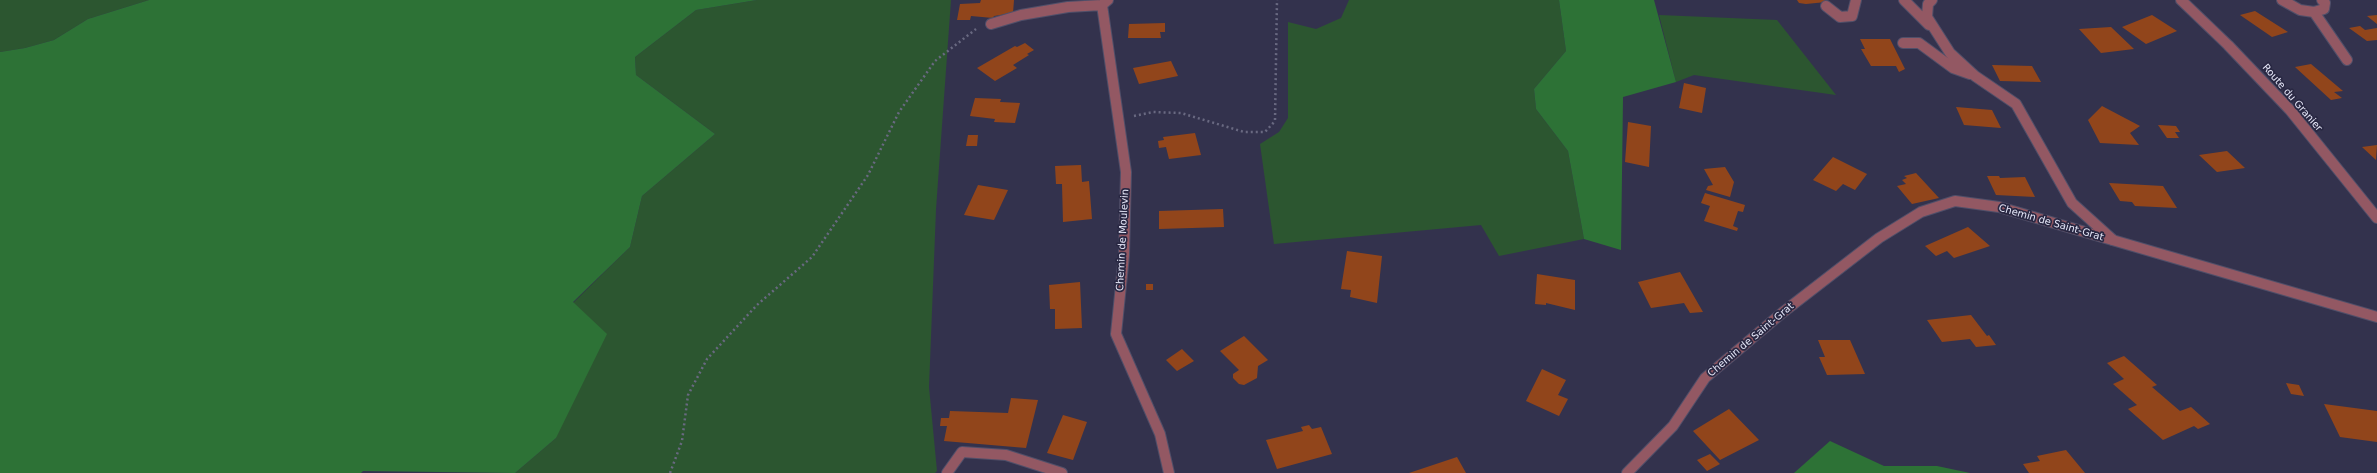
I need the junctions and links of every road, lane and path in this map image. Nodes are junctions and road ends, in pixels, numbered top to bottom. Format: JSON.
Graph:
{"nodes":[{"id":1,"x":1277,"y":0,"type":"edge"},
{"id":2,"x":1856,"y":0,"type":"edge"},
{"id":3,"x":1904,"y":0,"type":"edge"},
{"id":4,"x":1932,"y":0,"type":"edge"},
{"id":5,"x":2181,"y":0,"type":"edge"},
{"id":6,"x":2282,"y":0,"type":"edge"},
{"id":7,"x":2322,"y":0,"type":"edge"},
{"id":8,"x":1105,"y":3,"type":"edge"},
{"id":9,"x":1826,"y":6,"type":"dead end"},
{"id":10,"x":2314,"y":12,"type":"junction"},
{"id":11,"x":991,"y":24,"type":"joint"},
{"id":12,"x":1932,"y":27,"type":"junction"},
{"id":13,"x":1903,"y":43,"type":"dead end"},
{"id":14,"x":2347,"y":60,"type":"dead end"},
{"id":15,"x":1975,"y":76,"type":"junction"},
{"id":16,"x":1118,"y":120,"type":"junction"},
{"id":17,"x":2377,"y":218,"type":"edge"},
{"id":18,"x":2115,"y":241,"type":"junction"},
{"id":19,"x":2377,"y":317,"type":"edge"},
{"id":20,"x":670,"y":473,"type":"edge"},
{"id":21,"x":947,"y":473,"type":"edge"},
{"id":22,"x":1062,"y":473,"type":"edge"},
{"id":23,"x":1169,"y":473,"type":"edge"},
{"id":24,"x":1627,"y":473,"type":"edge"}],
"edges":[{"from":1,"to":16,"type":"path"},
{"from":2,"to":9,"type":"street"},
{"from":3,"to":12,"type":"street"},
{"from":4,"to":12,"type":"street"},
{"from":5,"to":17,"type":"street","name":"Route du Granier"},
{"from":6,"to":10,"type":"street"},
{"from":7,"to":10,"type":"street"},
{"from":8,"to":11,"type":"street"},
{"from":8,"to":16,"type":"street","name":"Chemin de Moulevin"},
{"from":10,"to":14,"type":"street"},
{"from":11,"to":20,"type":"path"},
{"from":12,"to":15,"type":"street"},
{"from":13,"to":15,"type":"street"},
{"from":15,"to":18,"type":"street"},
{"from":16,"to":23,"type":"street","name":"Chemin de Moulevin"},
{"from":18,"to":19,"type":"street","name":"Chemin de Saint-Grat"},
{"from":18,"to":24,"type":"street","name":"Chemin de Saint-Grat"},
{"from":21,"to":22,"type":"street"}]}
